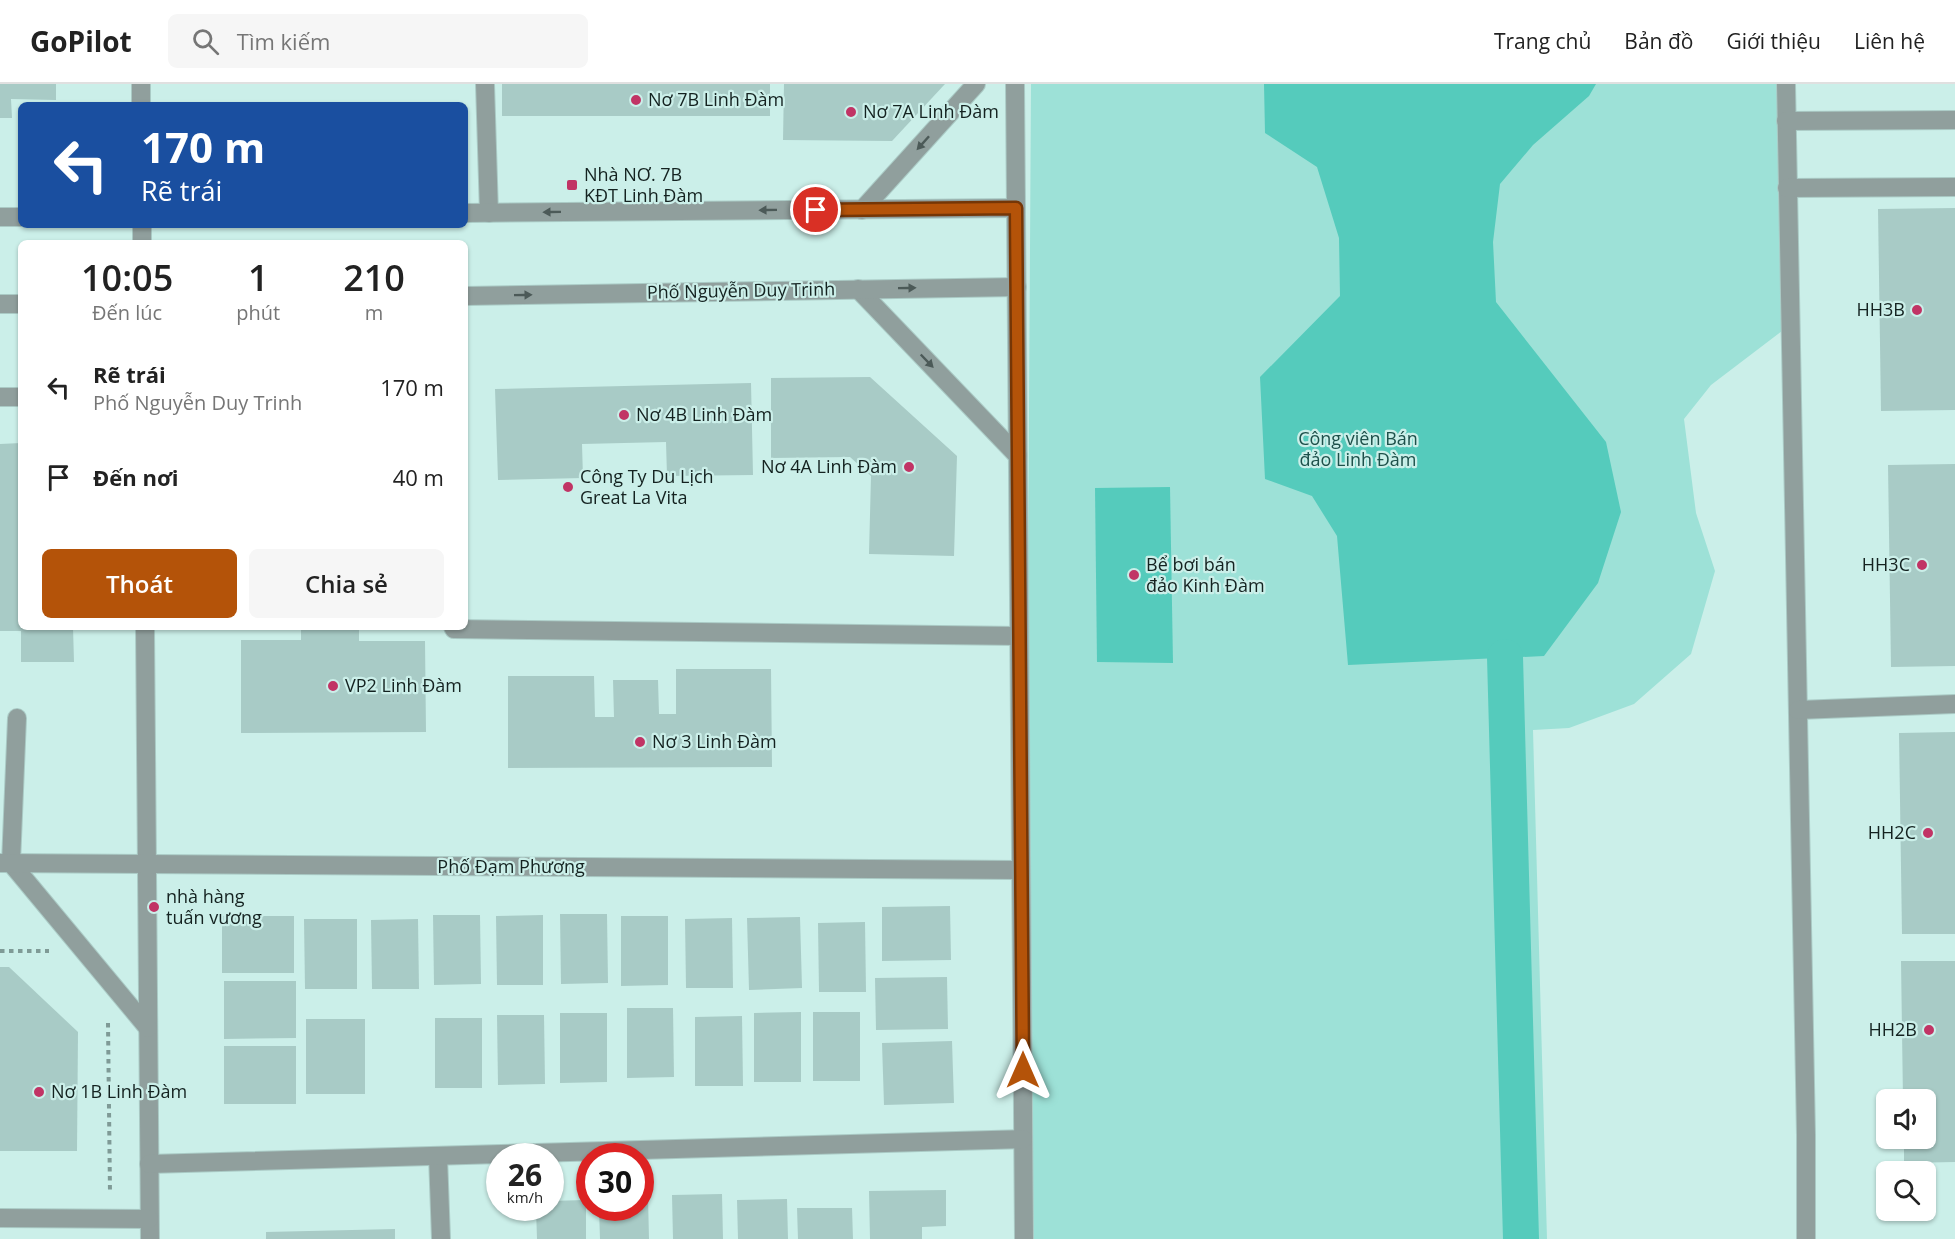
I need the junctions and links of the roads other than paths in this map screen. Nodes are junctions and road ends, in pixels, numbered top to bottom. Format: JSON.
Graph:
{"nodes":[{"id":1,"x":141,"y":84,"type":"edge"},
{"id":2,"x":485,"y":84,"type":"edge"},
{"id":3,"x":976,"y":84,"type":"edge"},
{"id":4,"x":1015,"y":84,"type":"edge"},
{"id":5,"x":1786,"y":84,"type":"edge"},
{"id":6,"x":141,"y":102,"type":"edge"},
{"id":7,"x":1955,"y":120,"type":"edge"},
{"id":8,"x":1786,"y":121,"type":"junction"},
{"id":9,"x":1955,"y":187,"type":"edge"},
{"id":10,"x":1787,"y":188,"type":"junction"},
{"id":11,"x":1016,"y":208,"type":"junction"},
{"id":12,"x":862,"y":210,"type":"junction"},
{"id":13,"x":468,"y":213,"type":"edge"},
{"id":14,"x":489,"y":213,"type":"junction"},
{"id":15,"x":0,"y":217,"type":"edge"},
{"id":16,"x":18,"y":217,"type":"edge"},
{"id":17,"x":1017,"y":287,"type":"junction"},
{"id":18,"x":858,"y":289,"type":"junction"},
{"id":19,"x":468,"y":296,"type":"edge"},
{"id":20,"x":0,"y":304,"type":"edge"},
{"id":21,"x":18,"y":304,"type":"edge"},
{"id":22,"x":0,"y":397,"type":"edge"},
{"id":23,"x":18,"y":397,"type":"edge"},
{"id":24,"x":1018,"y":456,"type":"junction"},
{"id":25,"x":468,"y":627,"type":"edge"},
{"id":26,"x":145,"y":630,"type":"edge"},
{"id":27,"x":1019,"y":636,"type":"junction"},
{"id":28,"x":1955,"y":704,"type":"edge"},
{"id":29,"x":1798,"y":710,"type":"junction"},
{"id":30,"x":17,"y":718,"type":"dead end"},
{"id":31,"x":5,"y":863,"type":"edge"},
{"id":32,"x":147,"y":864,"type":"junction"},
{"id":33,"x":1021,"y":870,"type":"junction"},
{"id":34,"x":148,"y":1028,"type":"junction"},
{"id":35,"x":1023,"y":1140,"type":"junction"},
{"id":36,"x":438,"y":1155,"type":"junction"},
{"id":37,"x":149,"y":1164,"type":"junction"},
{"id":38,"x":0,"y":1218,"type":"edge"},
{"id":39,"x":149,"y":1219,"type":"junction"},
{"id":40,"x":150,"y":1239,"type":"edge"},
{"id":41,"x":441,"y":1239,"type":"edge"},
{"id":42,"x":1024,"y":1239,"type":"edge"},
{"id":43,"x":1806,"y":1239,"type":"edge"}],
"edges":[{"from":1,"to":6,"type":"street"},
{"from":2,"to":14,"type":"street"},
{"from":3,"to":12,"type":"street","one_way":true},
{"from":4,"to":11,"type":"street"},
{"from":5,"to":8,"type":"street"},
{"from":7,"to":8,"type":"street"},
{"from":8,"to":10,"type":"street"},
{"from":9,"to":10,"type":"street"},
{"from":10,"to":29,"type":"street"},
{"from":11,"to":12,"type":"street"},
{"from":11,"to":17,"type":"street"},
{"from":12,"to":14,"type":"street","one_way":true},
{"from":13,"to":14,"type":"street"},
{"from":15,"to":16,"type":"street"},
{"from":18,"to":17,"type":"street","name":"Phố Nguyễn Duy Trinh","one_way":true},
{"from":17,"to":24,"type":"street"},
{"from":19,"to":18,"type":"street","name":"Phố Nguyễn Duy Trinh","one_way":true},
{"from":18,"to":24,"type":"street","one_way":true},
{"from":20,"to":21,"type":"street"},
{"from":22,"to":23,"type":"street"},
{"from":24,"to":27,"type":"street"},
{"from":25,"to":27,"type":"street"},
{"from":26,"to":32,"type":"street"},
{"from":27,"to":33,"type":"street"},
{"from":28,"to":29,"type":"street"},
{"from":29,"to":43,"type":"street"},
{"from":30,"to":31,"type":"street"},
{"from":31,"to":32,"type":"street","name":"Phố Đạm Phương"},
{"from":31,"to":34,"type":"street"},
{"from":32,"to":33,"type":"street","name":"Phố Đạm Phương"},
{"from":32,"to":34,"type":"street"},
{"from":33,"to":35,"type":"street"},
{"from":34,"to":37,"type":"street"},
{"from":35,"to":36,"type":"street"},
{"from":35,"to":42,"type":"street"},
{"from":36,"to":37,"type":"street"},
{"from":36,"to":41,"type":"street"},
{"from":37,"to":39,"type":"street"},
{"from":38,"to":39,"type":"street"},
{"from":39,"to":40,"type":"street"}]}
